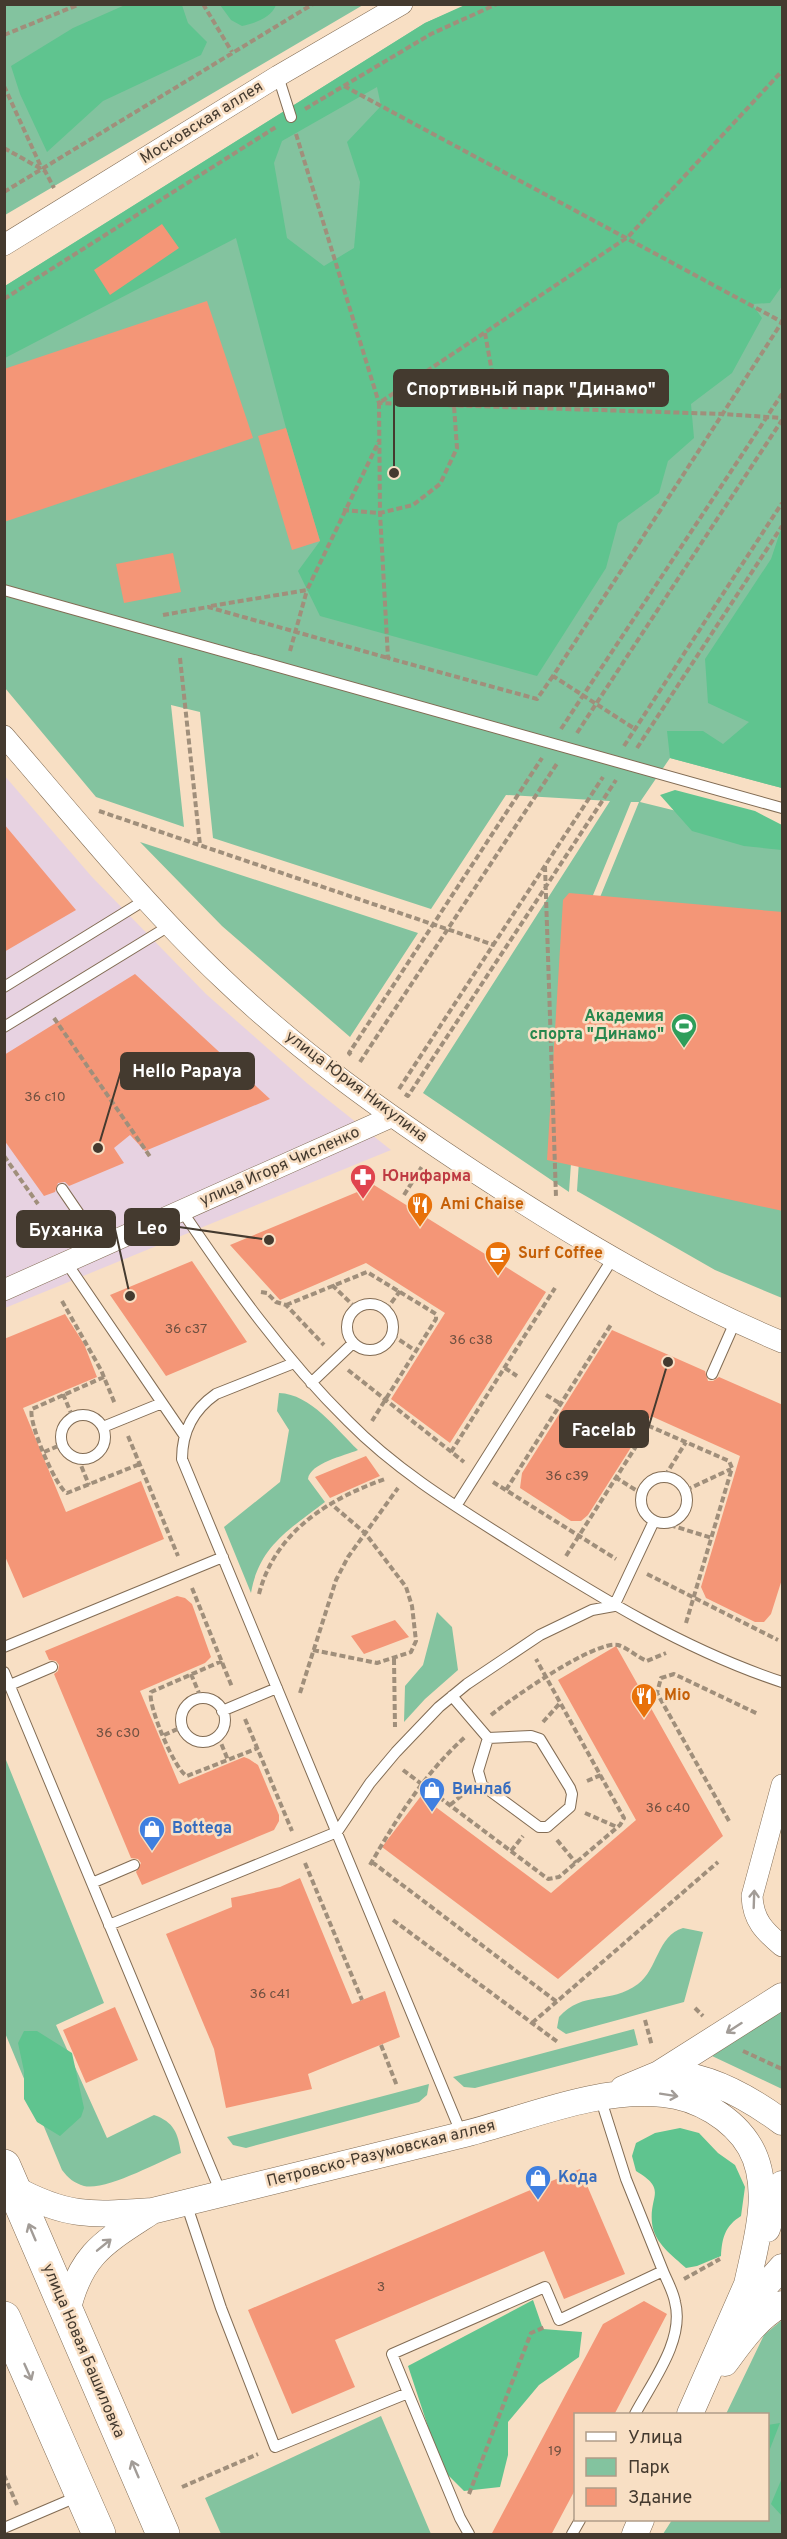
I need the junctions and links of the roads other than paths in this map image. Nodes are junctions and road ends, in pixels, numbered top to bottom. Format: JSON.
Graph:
{"nodes":[{"id":1,"x":402,"y":4,"type":"edge"},
{"id":2,"x":278,"y":76,"type":"junction"},
{"id":3,"x":291,"y":117,"type":"road end"},
{"id":4,"x":4,"y":245,"type":"edge"},
{"id":5,"x":4,"y":590,"type":"edge"},
{"id":6,"x":4,"y":736,"type":"edge"},
{"id":7,"x":783,"y":808,"type":"edge"},
{"id":8,"x":145,"y":900,"type":"junction"},
{"id":9,"x":169,"y":926,"type":"junction"},
{"id":10,"x":4,"y":987,"type":"edge"},
{"id":11,"x":4,"y":1027,"type":"edge"},
{"id":12,"x":391,"y":1117,"type":"junction"},
{"id":13,"x":62,"y":1189,"type":"dead end"},
{"id":14,"x":182,"y":1211,"type":"junction"},
{"id":15,"x":101,"y":1246,"type":"junction"},
{"id":16,"x":612,"y":1258,"type":"junction"},
{"id":17,"x":66,"y":1262,"type":"junction"},
{"id":18,"x":4,"y":1290,"type":"edge"},
{"id":19,"x":735,"y":1322,"type":"junction"},
{"id":20,"x":783,"y":1342,"type":"edge"},
{"id":21,"x":353,"y":1343,"type":"junction"},
{"id":22,"x":294,"y":1363,"type":"junction"},
{"id":23,"x":712,"y":1374,"type":"dead end"},
{"id":24,"x":311,"y":1383,"type":"junction"},
{"id":25,"x":162,"y":1403,"type":"junction"},
{"id":26,"x":103,"y":1428,"type":"junction"},
{"id":27,"x":184,"y":1435,"type":"junction"},
{"id":28,"x":456,"y":1506,"type":"junction"},
{"id":29,"x":658,"y":1522,"type":"junction"},
{"id":30,"x":223,"y":1557,"type":"junction"},
{"id":31,"x":614,"y":1606,"type":"junction"},
{"id":32,"x":4,"y":1647,"type":"edge"},
{"id":33,"x":52,"y":1667,"type":"dead end"},
{"id":34,"x":4,"y":1672,"type":"edge"},
{"id":35,"x":783,"y":1682,"type":"edge"},
{"id":36,"x":10,"y":1685,"type":"junction"},
{"id":37,"x":277,"y":1688,"type":"junction"},
{"id":38,"x":452,"y":1696,"type":"junction"},
{"id":39,"x":222,"y":1711,"type":"junction"},
{"id":40,"x":488,"y":1738,"type":"junction"},
{"id":41,"x":783,"y":1785,"type":"edge"},
{"id":42,"x":337,"y":1832,"type":"junction"},
{"id":43,"x":134,"y":1865,"type":"dead end"},
{"id":44,"x":92,"y":1882,"type":"junction"},
{"id":45,"x":110,"y":1925,"type":"junction"},
{"id":46,"x":783,"y":1946,"type":"edge"},
{"id":47,"x":783,"y":1996,"type":"edge"},
{"id":48,"x":659,"y":2074,"type":"junction"},
{"id":49,"x":605,"y":2096,"type":"junction"},
{"id":50,"x":783,"y":2122,"type":"edge"},
{"id":51,"x":462,"y":2135,"type":"junction"},
{"id":52,"x":9,"y":2177,"type":"edge"},
{"id":53,"x":783,"y":2184,"type":"edge"},
{"id":54,"x":221,"y":2193,"type":"junction"},
{"id":55,"x":186,"y":2202,"type":"junction"},
{"id":56,"x":152,"y":2211,"type":"junction"},
{"id":57,"x":783,"y":2267,"type":"edge"},
{"id":58,"x":663,"y":2271,"type":"junction"},
{"id":59,"x":746,"y":2289,"type":"junction"},
{"id":60,"x":783,"y":2304,"type":"edge"},
{"id":61,"x":67,"y":2313,"type":"junction"},
{"id":62,"x":4,"y":2318,"type":"edge"},
{"id":63,"x":730,"y":2325,"type":"junction"},
{"id":64,"x":408,"y":2392,"type":"junction"},
{"id":65,"x":693,"y":2408,"type":"edge"},
{"id":66,"x":636,"y":2413,"type":"edge"},
{"id":67,"x":82,"y":2495,"type":"junction"},
{"id":68,"x":579,"y":2521,"type":"edge"},
{"id":69,"x":642,"y":2521,"type":"edge"},
{"id":70,"x":4,"y":2528,"type":"edge"},
{"id":71,"x":99,"y":2535,"type":"edge"},
{"id":72,"x":163,"y":2535,"type":"edge"},
{"id":73,"x":470,"y":2535,"type":"edge"},
{"id":74,"x":572,"y":2535,"type":"edge"},
{"id":75,"x":635,"y":2535,"type":"edge"}],
"edges":[{"from":1,"to":2,"type":"street","name":"Московская аллея"},
{"from":2,"to":3,"type":"lane"},
{"from":2,"to":4,"type":"street","name":"Московская аллея"},
{"from":5,"to":7,"type":"lane"},
{"from":6,"to":8,"type":"street","name":"улица Юрия Никулина"},
{"from":8,"to":9,"type":"street","name":"улица Юрия Никулина"},
{"from":8,"to":10,"type":"lane"},
{"from":9,"to":11,"type":"lane"},
{"from":9,"to":12,"type":"street","name":"улица Юрия Никулина"},
{"from":12,"to":14,"type":"street","name":"улица Игоря Численко"},
{"from":12,"to":16,"type":"street","name":"улица Юрия Никулина"},
{"from":13,"to":15,"type":"lane"},
{"from":14,"to":15,"type":"street","name":"улица Игоря Численко"},
{"from":14,"to":22,"type":"lane"},
{"from":15,"to":17,"type":"street","name":"улица Игоря Численко"},
{"from":16,"to":19,"type":"street","name":"улица Юрия Никулина"},
{"from":16,"to":28,"type":"lane"},
{"from":17,"to":18,"type":"street","name":"улица Игоря Численко"},
{"from":17,"to":25,"type":"lane"},
{"from":19,"to":20,"type":"street","name":"улица Юрия Никулина"},
{"from":19,"to":23,"type":"lane"},
{"from":21,"to":21,"type":"lane"},
{"from":21,"to":24,"type":"lane"},
{"from":22,"to":24,"type":"lane"},
{"from":22,"to":27,"type":"lane"},
{"from":24,"to":28,"type":"lane"},
{"from":25,"to":26,"type":"lane"},
{"from":25,"to":27,"type":"lane"},
{"from":26,"to":26,"type":"lane"},
{"from":27,"to":30,"type":"lane"},
{"from":28,"to":31,"type":"lane"},
{"from":29,"to":29,"type":"lane"},
{"from":29,"to":31,"type":"lane"},
{"from":30,"to":32,"type":"lane"},
{"from":30,"to":37,"type":"lane"},
{"from":31,"to":35,"type":"lane"},
{"from":31,"to":38,"type":"lane"},
{"from":33,"to":36,"type":"lane"},
{"from":34,"to":36,"type":"lane"},
{"from":36,"to":44,"type":"lane"},
{"from":37,"to":39,"type":"lane"},
{"from":37,"to":42,"type":"lane"},
{"from":38,"to":40,"type":"lane"},
{"from":38,"to":42,"type":"lane"},
{"from":39,"to":39,"type":"lane"},
{"from":40,"to":40,"type":"lane"},
{"from":46,"to":41,"type":"street","one_way":true},
{"from":42,"to":45,"type":"lane"},
{"from":42,"to":51,"type":"lane"},
{"from":43,"to":44,"type":"lane"},
{"from":44,"to":45,"type":"lane"},
{"from":45,"to":54,"type":"lane"},
{"from":47,"to":48,"type":"street","name":"Петровско-Разумовская аллея","one_way":true},
{"from":48,"to":49,"type":"street","name":"Петровско-Разумовская аллея"},
{"from":48,"to":50,"type":"street"},
{"from":49,"to":51,"type":"street","name":"Петровско-Разумовская аллея"},
{"from":49,"to":58,"type":"lane"},
{"from":49,"to":59,"type":"street","name":"Петровско-Разумовская аллея","one_way":true},
{"from":51,"to":54,"type":"street","name":"Петровско-Разумовская аллея"},
{"from":52,"to":56,"type":"street","name":"Петровско-Разумовская аллея"},
{"from":61,"to":52,"type":"main road","name":"улица Новая Башиловка","one_way":true},
{"from":53,"to":59,"type":"street"},
{"from":54,"to":55,"type":"street","name":"Петровско-Разумовская аллея"},
{"from":55,"to":56,"type":"street","name":"Петровско-Разумовская аллея"},
{"from":55,"to":64,"type":"lane"},
{"from":61,"to":56,"type":"street","name":"Петровско-Разумовская аллея","one_way":true},
{"from":57,"to":63,"type":"street"},
{"from":58,"to":64,"type":"lane"},
{"from":58,"to":66,"type":"lane"},
{"from":59,"to":63,"type":"street"},
{"from":60,"to":65,"type":"street"},
{"from":72,"to":61,"type":"main road","name":"улица Новая Башиловка","one_way":true},
{"from":62,"to":67,"type":"main road","one_way":true},
{"from":63,"to":65,"type":"street"},
{"from":64,"to":73,"type":"lane"},
{"from":67,"to":70,"type":"lane"},
{"from":67,"to":71,"type":"main road"},
{"from":68,"to":74,"type":"lane"},
{"from":69,"to":75,"type":"street"}]}
